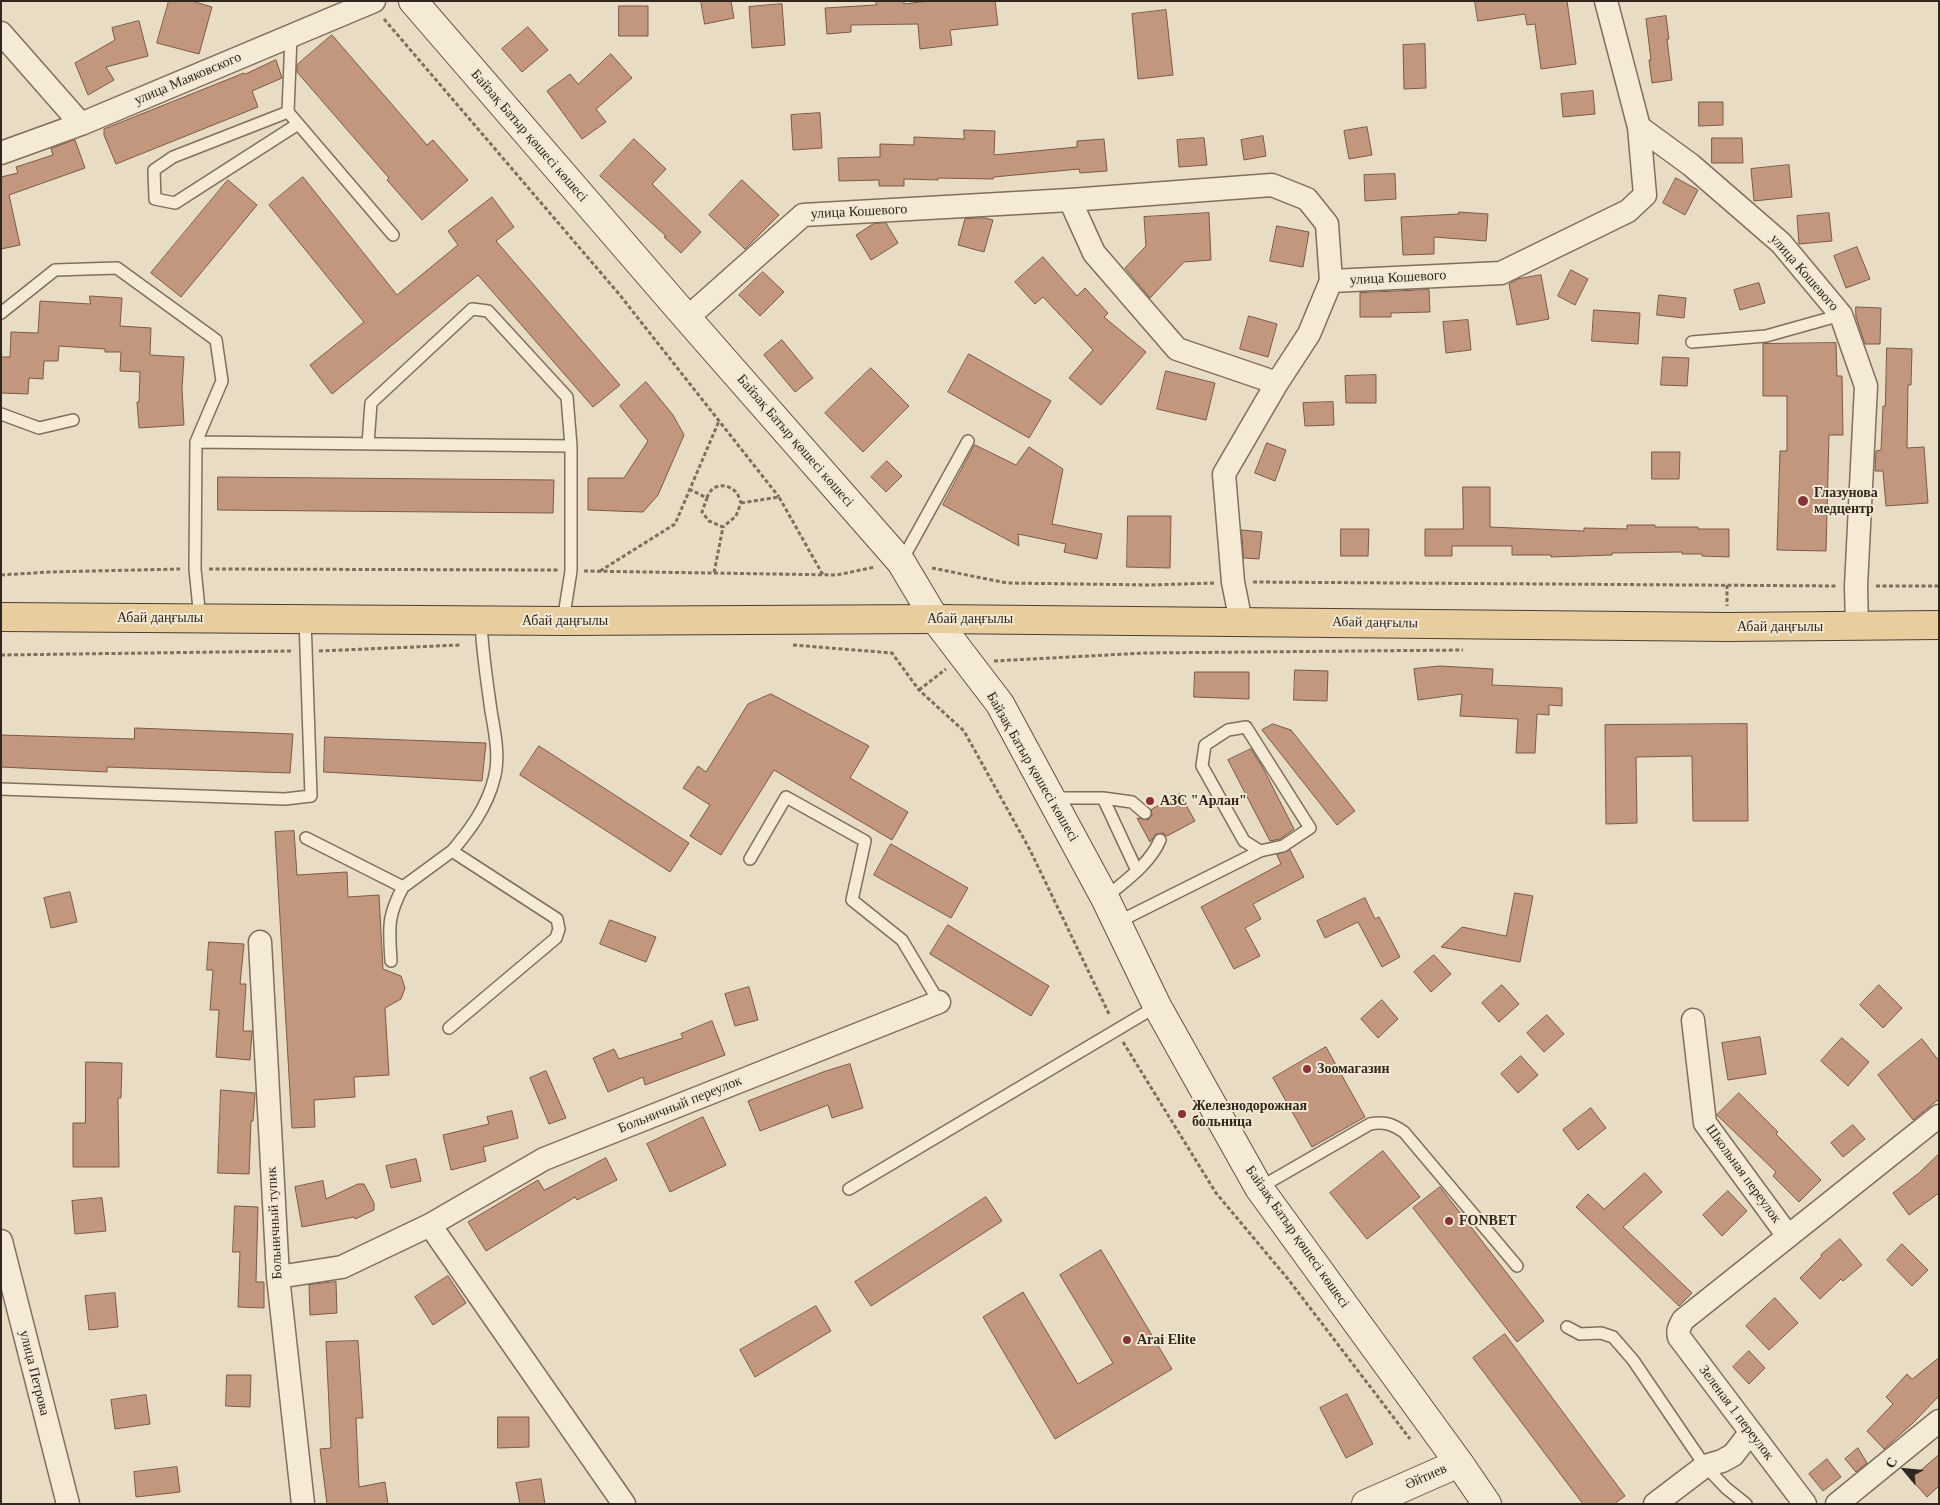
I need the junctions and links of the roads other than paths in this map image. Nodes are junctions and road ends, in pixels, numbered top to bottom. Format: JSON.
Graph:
{"nodes":[{"id":1,"x":413,"y":1,"type":"edge"},
{"id":2,"x":1606,"y":1,"type":"edge"},
{"id":3,"x":372,"y":2,"type":"edge"},
{"id":4,"x":1,"y":33,"type":"edge"},
{"id":5,"x":291,"y":36,"type":"junction"},
{"id":6,"x":288,"y":112,"type":"junction"},
{"id":7,"x":81,"y":124,"type":"junction"},
{"id":8,"x":298,"y":124,"type":"junction"},
{"id":9,"x":1639,"y":127,"type":"junction"},
{"id":10,"x":1,"y":153,"type":"edge"},
{"id":11,"x":1070,"y":200,"type":"junction"},
{"id":12,"x":393,"y":235,"type":"dead end"},
{"id":13,"x":1331,"y":281,"type":"junction"},
{"id":14,"x":1,"y":313,"type":"edge"},
{"id":15,"x":1840,"y":315,"type":"junction"},
{"id":16,"x":687,"y":318,"type":"junction"},
{"id":17,"x":1692,"y":342,"type":"dead end"},
{"id":18,"x":1277,"y":383,"type":"junction"},
{"id":19,"x":1,"y":414,"type":"edge"},
{"id":20,"x":73,"y":420,"type":"dead end"},
{"id":21,"x":968,"y":441,"type":"dead end"},
{"id":22,"x":196,"y":442,"type":"junction"},
{"id":23,"x":368,"y":444,"type":"junction"},
{"id":24,"x":571,"y":446,"type":"junction"},
{"id":25,"x":901,"y":562,"type":"junction"},
{"id":26,"x":1,"y":617,"type":"edge"},
{"id":27,"x":200,"y":618,"type":"junction"},
{"id":28,"x":305,"y":619,"type":"junction"},
{"id":29,"x":934,"y":619,"type":"junction"},
{"id":30,"x":563,"y":621,"type":"junction"},
{"id":31,"x":1241,"y":622,"type":"junction"},
{"id":32,"x":1939,"y":625,"type":"edge"},
{"id":33,"x":1857,"y":626,"type":"junction"},
{"id":34,"x":481,"y":633,"type":"junction"},
{"id":35,"x":1,"y":789,"type":"edge"},
{"id":36,"x":1051,"y":798,"type":"junction"},
{"id":37,"x":1103,"y":798,"type":"junction"},
{"id":38,"x":1145,"y":813,"type":"dead end"},
{"id":39,"x":306,"y":838,"type":"dead end"},
{"id":40,"x":1160,"y":840,"type":"dead end"},
{"id":41,"x":452,"y":851,"type":"junction"},
{"id":42,"x":1260,"y":851,"type":"junction"},
{"id":43,"x":750,"y":860,"type":"dead end"},
{"id":44,"x":1137,"y":871,"type":"junction"},
{"id":45,"x":403,"y":887,"type":"junction"},
{"id":46,"x":1105,"y":898,"type":"junction"},
{"id":47,"x":1118,"y":922,"type":"junction"},
{"id":48,"x":260,"y":942,"type":"dead end"},
{"id":49,"x":391,"y":961,"type":"dead end"},
{"id":50,"x":939,"y":1002,"type":"joint"},
{"id":51,"x":1157,"y":1006,"type":"junction"},
{"id":52,"x":1693,"y":1020,"type":"dead end"},
{"id":53,"x":449,"y":1028,"type":"dead end"},
{"id":54,"x":1939,"y":1116,"type":"edge"},
{"id":55,"x":1259,"y":1188,"type":"junction"},
{"id":56,"x":849,"y":1189,"type":"dead end"},
{"id":57,"x":430,"y":1225,"type":"junction"},
{"id":58,"x":1788,"y":1236,"type":"junction"},
{"id":59,"x":1,"y":1241,"type":"edge"},
{"id":60,"x":1517,"y":1266,"type":"dead end"},
{"id":61,"x":278,"y":1277,"type":"junction"},
{"id":62,"x":1683,"y":1320,"type":"joint"},
{"id":63,"x":1567,"y":1326,"type":"dead end"},
{"id":64,"x":1939,"y":1421,"type":"edge"},
{"id":65,"x":1750,"y":1433,"type":"junction"},
{"id":66,"x":1460,"y":1463,"type":"junction"},
{"id":67,"x":1705,"y":1466,"type":"junction"},
{"id":68,"x":1661,"y":1502,"type":"edge"},
{"id":69,"x":68,"y":1504,"type":"edge"},
{"id":70,"x":303,"y":1504,"type":"edge"},
{"id":71,"x":624,"y":1504,"type":"edge"},
{"id":72,"x":1366,"y":1504,"type":"edge"},
{"id":73,"x":1487,"y":1504,"type":"edge"},
{"id":74,"x":1746,"y":1504,"type":"edge"},
{"id":75,"x":1805,"y":1504,"type":"edge"},
{"id":76,"x":1837,"y":1504,"type":"edge"}],
"edges":[{"from":1,"to":16,"type":"main road","name":"Байзақ Батыр қөшесі көшесі"},
{"from":2,"to":9,"type":"street","name":"улица Кошевого"},
{"from":3,"to":5,"type":"street","name":"улица Маяковского"},
{"from":4,"to":7,"type":"street"},
{"from":5,"to":6,"type":"lane"},
{"from":5,"to":7,"type":"street","name":"улица Маяковского"},
{"from":6,"to":8,"type":"lane"},
{"from":6,"to":8,"type":"lane"},
{"from":7,"to":10,"type":"street","name":"улица Маяковского"},
{"from":8,"to":12,"type":"lane"},
{"from":9,"to":13,"type":"street","name":"улица Кошевого"},
{"from":9,"to":15,"type":"street","name":"улица Кошевого"},
{"from":11,"to":13,"type":"street","name":"улица Кошевого"},
{"from":11,"to":16,"type":"street","name":"улица Кошевого"},
{"from":11,"to":18,"type":"street"},
{"from":13,"to":18,"type":"street","name":"улица Кошевого"},
{"from":14,"to":22,"type":"lane"},
{"from":15,"to":17,"type":"lane"},
{"from":15,"to":33,"type":"street","name":"улица Кошевого"},
{"from":16,"to":25,"type":"main road","name":"Байзақ Батыр қөшесі көшесі"},
{"from":18,"to":31,"type":"street","name":"улица Кошевого"},
{"from":19,"to":20,"type":"lane"},
{"from":21,"to":25,"type":"lane"},
{"from":22,"to":23,"type":"lane"},
{"from":22,"to":27,"type":"lane"},
{"from":23,"to":24,"type":"lane"},
{"from":23,"to":24,"type":"lane"},
{"from":24,"to":30,"type":"lane"},
{"from":25,"to":29,"type":"main road","name":"Байзақ Батыр қөшесі көшесі"},
{"from":26,"to":27,"type":"main road","name":"Абай даңғылы"},
{"from":27,"to":28,"type":"main road","name":"Абай даңғылы"},
{"from":28,"to":34,"type":"main road","name":"Абай даңғылы"},
{"from":28,"to":35,"type":"lane"},
{"from":29,"to":30,"type":"main road","name":"Абай даңғылы"},
{"from":29,"to":31,"type":"main road","name":"Абай даңғылы"},
{"from":29,"to":36,"type":"main road","name":"Байзақ Батыр қөшесі көшесі"},
{"from":30,"to":34,"type":"main road","name":"Абай даңғылы"},
{"from":31,"to":33,"type":"main road","name":"Абай даңғылы"},
{"from":32,"to":33,"type":"main road","name":"Абай даңғылы"},
{"from":34,"to":41,"type":"lane"},
{"from":36,"to":37,"type":"lane"},
{"from":36,"to":46,"type":"main road","name":"Байзақ Батыр қөшесі көшесі"},
{"from":37,"to":38,"type":"lane"},
{"from":37,"to":44,"type":"lane"},
{"from":39,"to":45,"type":"lane"},
{"from":40,"to":44,"type":"lane"},
{"from":41,"to":45,"type":"lane"},
{"from":41,"to":53,"type":"lane"},
{"from":42,"to":42,"type":"lane"},
{"from":42,"to":47,"type":"lane"},
{"from":43,"to":50,"type":"lane"},
{"from":44,"to":46,"type":"lane"},
{"from":45,"to":49,"type":"lane"},
{"from":46,"to":47,"type":"main road","name":"Байзақ Батыр қөшесі көшесі"},
{"from":47,"to":51,"type":"main road","name":"Байзақ Батыр қөшесі көшесі"},
{"from":48,"to":61,"type":"street","name":"Больничный тупик"},
{"from":50,"to":57,"type":"street","name":"Больничный переулок"},
{"from":51,"to":55,"type":"main road","name":"Байзақ Батыр қөшесі көшесі"},
{"from":51,"to":56,"type":"lane"},
{"from":52,"to":58,"type":"street","name":"Школьная переулок"},
{"from":54,"to":58,"type":"street","name":"Школьная переулок"},
{"from":55,"to":60,"type":"lane"},
{"from":55,"to":66,"type":"main road","name":"Байзақ Батыр қөшесі көшесі"},
{"from":57,"to":61,"type":"street","name":"Больничный переулок"},
{"from":57,"to":71,"type":"street"},
{"from":58,"to":62,"type":"street","name":"Школьная переулок"},
{"from":59,"to":69,"type":"street","name":"улица Петрова"},
{"from":61,"to":70,"type":"street","name":"Больничный тупик"},
{"from":62,"to":65,"type":"street","name":"Зеленая 1 переулок"},
{"from":63,"to":67,"type":"lane"},
{"from":64,"to":76,"type":"street"},
{"from":65,"to":67,"type":"street"},
{"from":65,"to":75,"type":"street","name":"Зеленая 1 переулок"},
{"from":66,"to":72,"type":"main road","name":"Әйтиев"},
{"from":66,"to":73,"type":"main road","name":"Байзақ Батыр қөшесі көшесі"},
{"from":67,"to":68,"type":"street"},
{"from":67,"to":74,"type":"lane"}]}
